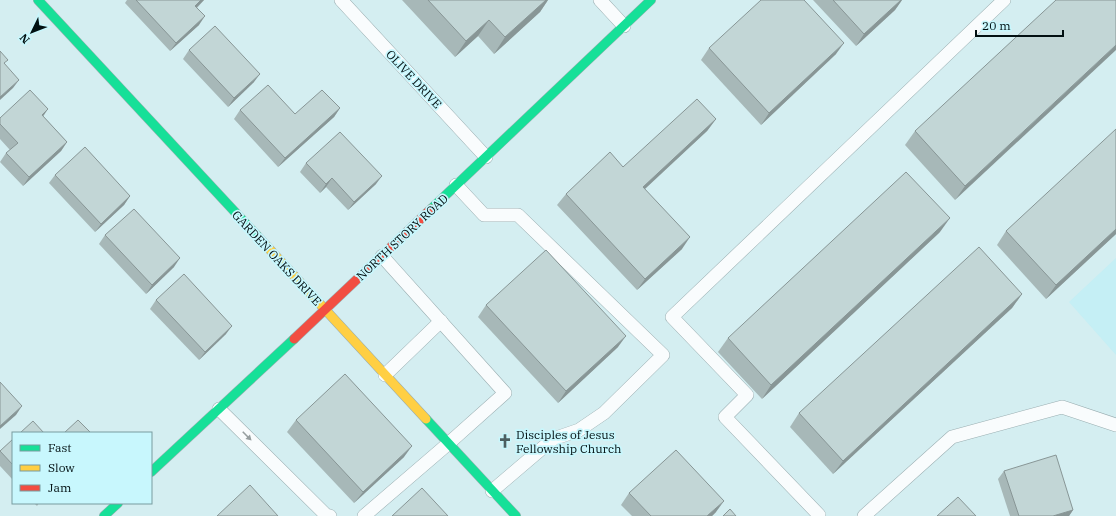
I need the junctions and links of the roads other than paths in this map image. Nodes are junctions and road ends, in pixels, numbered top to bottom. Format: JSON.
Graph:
{"nodes":[{"id":1,"x":38,"y":0,"type":"edge"},
{"id":2,"x":341,"y":0,"type":"edge"},
{"id":3,"x":600,"y":0,"type":"edge"},
{"id":4,"x":651,"y":0,"type":"edge"},
{"id":5,"x":1004,"y":0,"type":"edge"},
{"id":6,"x":624,"y":26,"type":"junction"},
{"id":7,"x":486,"y":157,"type":"junction"},
{"id":8,"x":456,"y":185,"type":"junction"},
{"id":9,"x":382,"y":256,"type":"junction"},
{"id":10,"x":325,"y":310,"type":"junction"},
{"id":11,"x":440,"y":321,"type":"junction"},
{"id":12,"x":385,"y":375,"type":"junction"},
{"id":13,"x":219,"y":409,"type":"junction"},
{"id":14,"x":1116,"y":425,"type":"edge"},
{"id":15,"x":449,"y":443,"type":"junction"},
{"id":16,"x":152,"y":471,"type":"edge"},
{"id":17,"x":492,"y":491,"type":"junction"},
{"id":18,"x":117,"y":504,"type":"edge"},
{"id":19,"x":820,"y":515,"type":"edge"},
{"id":20,"x":104,"y":516,"type":"edge"},
{"id":21,"x":330,"y":516,"type":"edge"},
{"id":22,"x":364,"y":516,"type":"edge"},
{"id":23,"x":516,"y":516,"type":"edge"},
{"id":24,"x":864,"y":516,"type":"edge"}],
"edges":[{"from":1,"to":10,"type":"main road","name":"GARDEN OAKS DRIVE"},
{"from":2,"to":7,"type":"lane","name":"OLIVE DRIVE"},
{"from":3,"to":6,"type":"lane"},
{"from":4,"to":6,"type":"main road","name":"NORTH STORY ROAD"},
{"from":5,"to":19,"type":"lane"},
{"from":6,"to":7,"type":"main road","name":"NORTH STORY ROAD"},
{"from":7,"to":8,"type":"main road","name":"NORTH STORY ROAD"},
{"from":8,"to":9,"type":"main road","name":"NORTH STORY ROAD"},
{"from":8,"to":17,"type":"lane"},
{"from":9,"to":10,"type":"main road","name":"NORTH STORY ROAD"},
{"from":9,"to":11,"type":"lane"},
{"from":10,"to":12,"type":"main road","name":"GARDEN OAKS DRIVE"},
{"from":10,"to":13,"type":"main road","name":"NORTH STORY ROAD"},
{"from":11,"to":12,"type":"lane"},
{"from":11,"to":15,"type":"lane"},
{"from":12,"to":15,"type":"main road","name":"GARDEN OAKS DRIVE"},
{"from":13,"to":16,"type":"main road","name":"NORTH STORY ROAD"},
{"from":13,"to":21,"type":"lane","one_way":true},
{"from":14,"to":24,"type":"lane"},
{"from":15,"to":17,"type":"main road","name":"GARDEN OAKS DRIVE"},
{"from":15,"to":22,"type":"lane"},
{"from":17,"to":23,"type":"main road","name":"GARDEN OAKS DRIVE"},
{"from":18,"to":20,"type":"main road"}]}
